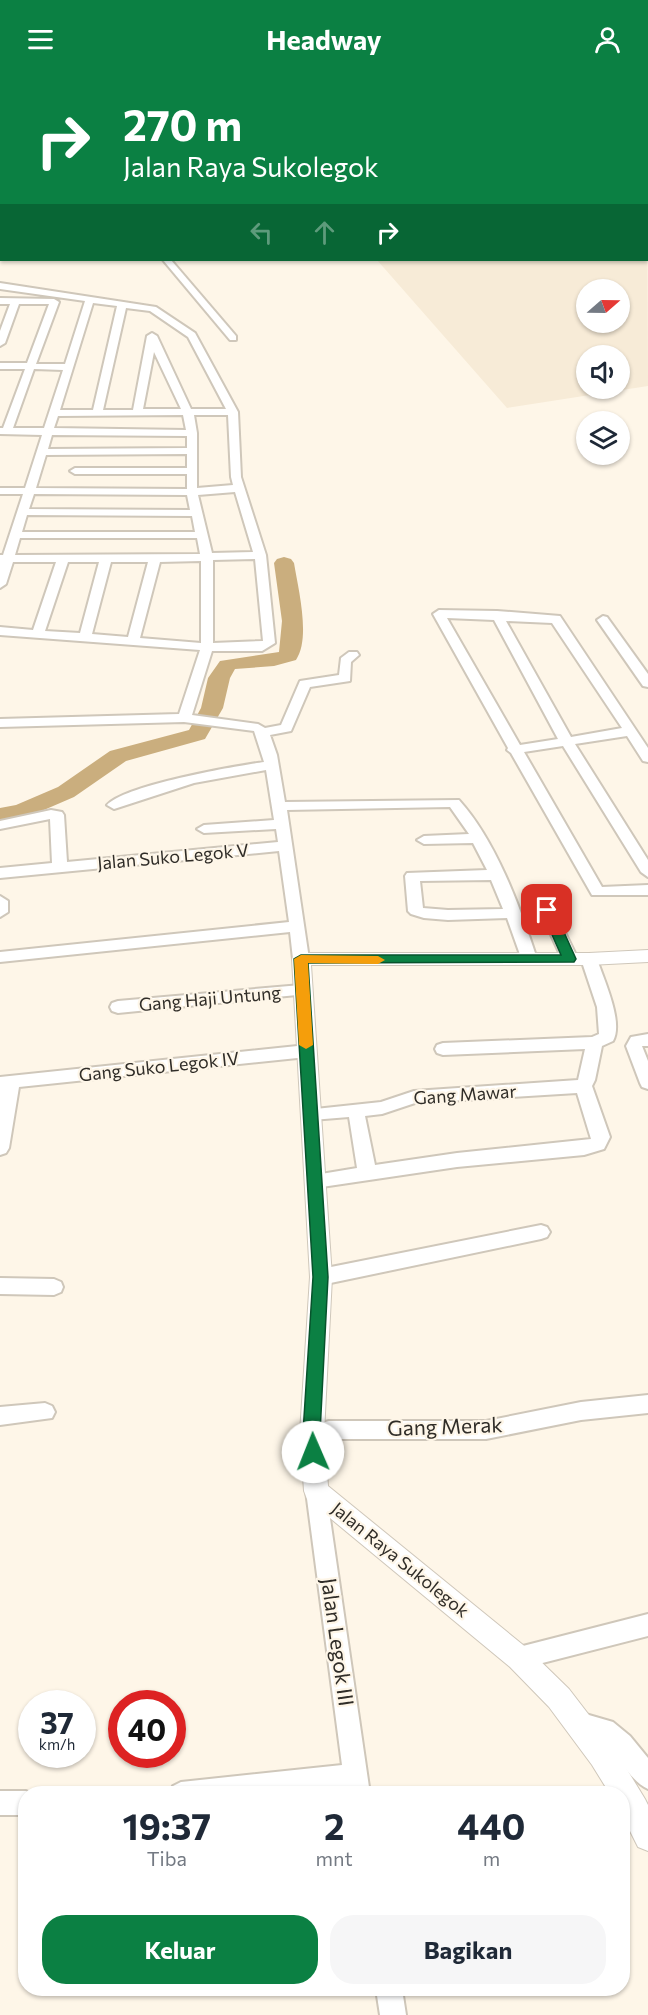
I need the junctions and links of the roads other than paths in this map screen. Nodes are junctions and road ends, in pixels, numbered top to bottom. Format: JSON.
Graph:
{"nodes":[{"id":1,"x":168,"y":261,"type":"edge"},
{"id":2,"x":0,"y":284,"type":"edge"},
{"id":3,"x":90,"y":300,"type":"junction"},
{"id":4,"x":0,"y":301,"type":"edge"},
{"id":5,"x":16,"y":301,"type":"junction"},
{"id":6,"x":54,"y":302,"type":"junction"},
{"id":7,"x":122,"y":304,"type":"junction"},
{"id":8,"x":155,"y":325,"type":"junction"},
{"id":9,"x":232,"y":338,"type":"dead end"},
{"id":10,"x":0,"y":343,"type":"edge"},
{"id":11,"x":0,"y":366,"type":"edge"},
{"id":12,"x":29,"y":366,"type":"junction"},
{"id":13,"x":68,"y":367,"type":"junction"},
{"id":14,"x":234,"y":412,"type":"junction"},
{"id":15,"x":55,"y":413,"type":"junction"},
{"id":16,"x":188,"y":413,"type":"junction"},
{"id":17,"x":97,"y":414,"type":"junction"},
{"id":18,"x":137,"y":414,"type":"junction"},
{"id":19,"x":3,"y":431,"type":"edge"},
{"id":20,"x":49,"y":432,"type":"junction"},
{"id":21,"x":192,"y":433,"type":"junction"},
{"id":22,"x":192,"y":451,"type":"junction"},
{"id":23,"x":42,"y":452,"type":"junction"},
{"id":24,"x":79,"y":452,"type":"junction"},
{"id":25,"x":75,"y":471,"type":"junction"},
{"id":26,"x":192,"y":471,"type":"junction"},
{"id":27,"x":238,"y":488,"type":"junction"},
{"id":28,"x":0,"y":490,"type":"edge"},
{"id":29,"x":69,"y":490,"type":"junction"},
{"id":30,"x":29,"y":491,"type":"junction"},
{"id":31,"x":192,"y":492,"type":"junction"},
{"id":32,"x":23,"y":512,"type":"junction"},
{"id":33,"x":196,"y":513,"type":"junction"},
{"id":34,"x":15,"y":536,"type":"junction"},
{"id":35,"x":203,"y":536,"type":"junction"},
{"id":36,"x":0,"y":538,"type":"edge"},
{"id":37,"x":260,"y":555,"type":"junction"},
{"id":38,"x":4,"y":558,"type":"edge"},
{"id":39,"x":63,"y":558,"type":"junction"},
{"id":40,"x":207,"y":558,"type":"junction"},
{"id":41,"x":106,"y":559,"type":"junction"},
{"id":42,"x":155,"y":559,"type":"junction"},
{"id":43,"x":0,"y":584,"type":"edge"},
{"id":44,"x":497,"y":615,"type":"junction"},
{"id":45,"x":603,"y":620,"type":"dead end"},
{"id":46,"x":0,"y":631,"type":"edge"},
{"id":47,"x":38,"y":634,"type":"junction"},
{"id":48,"x":85,"y":638,"type":"junction"},
{"id":49,"x":133,"y":641,"type":"junction"},
{"id":50,"x":207,"y":647,"type":"junction"},
{"id":51,"x":353,"y":655,"type":"dead end"},
{"id":52,"x":648,"y":683,"type":"edge"},
{"id":53,"x":184,"y":718,"type":"junction"},
{"id":54,"x":0,"y":723,"type":"edge"},
{"id":55,"x":631,"y":732,"type":"junction"},
{"id":56,"x":262,"y":733,"type":"junction"},
{"id":57,"x":567,"y":742,"type":"junction"},
{"id":58,"x":514,"y":750,"type":"junction"},
{"id":59,"x":648,"y":758,"type":"edge"},
{"id":60,"x":271,"y":765,"type":"junction"},
{"id":61,"x":114,"y":805,"type":"dead end"},
{"id":62,"x":279,"y":806,"type":"junction"},
{"id":63,"x":282,"y":824,"type":"junction"},
{"id":64,"x":0,"y":825,"type":"edge"},
{"id":65,"x":204,"y":829,"type":"dead end"},
{"id":66,"x":477,"y":838,"type":"junction"},
{"id":67,"x":424,"y":840,"type":"dead end"},
{"id":68,"x":285,"y":846,"type":"junction"},
{"id":69,"x":60,"y":867,"type":"junction"},
{"id":70,"x":648,"y":872,"type":"edge"},
{"id":71,"x":0,"y":873,"type":"edge"},
{"id":72,"x":495,"y":875,"type":"junction"},
{"id":73,"x":648,"y":890,"type":"edge"},
{"id":74,"x":538,"y":891,"type":"dead end"},
{"id":75,"x":0,"y":901,"type":"edge"},
{"id":76,"x":0,"y":912,"type":"edge"},
{"id":77,"x":513,"y":913,"type":"junction"},
{"id":78,"x":297,"y":926,"type":"junction"},
{"id":79,"x":648,"y":956,"type":"edge"},
{"id":80,"x":0,"y":957,"type":"edge"},
{"id":81,"x":301,"y":959,"type":"junction"},
{"id":82,"x":530,"y":959,"type":"junction"},
{"id":83,"x":570,"y":959,"type":"junction"},
{"id":84,"x":589,"y":959,"type":"junction"},
{"id":85,"x":302,"y":990,"type":"junction"},
{"id":86,"x":118,"y":1007,"type":"dead end"},
{"id":87,"x":648,"y":1040,"type":"edge"},
{"id":88,"x":594,"y":1043,"type":"junction"},
{"id":89,"x":443,"y":1049,"type":"dead end"},
{"id":90,"x":306,"y":1052,"type":"junction"},
{"id":91,"x":5,"y":1082,"type":"edge"},
{"id":92,"x":648,"y":1083,"type":"edge"},
{"id":93,"x":583,"y":1086,"type":"junction"},
{"id":94,"x":356,"y":1111,"type":"junction"},
{"id":95,"x":312,"y":1114,"type":"junction"},
{"id":96,"x":0,"y":1148,"type":"edge"},
{"id":97,"x":367,"y":1172,"type":"junction"},
{"id":98,"x":315,"y":1181,"type":"junction"},
{"id":99,"x":541,"y":1232,"type":"dead end"},
{"id":100,"x":321,"y":1277,"type":"junction"},
{"id":101,"x":0,"y":1286,"type":"edge"},
{"id":102,"x":54,"y":1287,"type":"dead end"},
{"id":103,"x":648,"y":1404,"type":"edge"},
{"id":104,"x":45,"y":1412,"type":"dead end"},
{"id":105,"x":0,"y":1416,"type":"edge"},
{"id":106,"x":312,"y":1433,"type":"junction"},
{"id":107,"x":315,"y":1491,"type":"junction"},
{"id":108,"x":648,"y":1625,"type":"edge"},
{"id":109,"x":519,"y":1658,"type":"junction"},
{"id":110,"x":582,"y":1725,"type":"junction"},
{"id":111,"x":648,"y":1777,"type":"edge"},
{"id":112,"x":357,"y":1784,"type":"edge"},
{"id":113,"x":322,"y":1786,"type":"edge"},
{"id":114,"x":620,"y":1786,"type":"edge"},
{"id":115,"x":630,"y":1802,"type":"edge"},
{"id":116,"x":0,"y":1803,"type":"edge"},
{"id":117,"x":18,"y":1803,"type":"edge"},
{"id":118,"x":648,"y":1837,"type":"edge"},
{"id":119,"x":390,"y":1996,"type":"edge"},
{"id":120,"x":393,"y":2015,"type":"edge"}],
"edges":[{"from":1,"to":9,"type":"street"},
{"from":2,"to":3,"type":"street"},
{"from":3,"to":6,"type":"street"},
{"from":3,"to":7,"type":"street"},
{"from":3,"to":13,"type":"street"},
{"from":4,"to":5,"type":"street"},
{"from":5,"to":6,"type":"street"},
{"from":5,"to":10,"type":"street"},
{"from":6,"to":12,"type":"street"},
{"from":7,"to":8,"type":"street"},
{"from":7,"to":17,"type":"street"},
{"from":8,"to":14,"type":"street"},
{"from":8,"to":16,"type":"street"},
{"from":8,"to":18,"type":"street"},
{"from":11,"to":12,"type":"street"},
{"from":12,"to":13,"type":"street"},
{"from":12,"to":19,"type":"street"},
{"from":13,"to":15,"type":"street"},
{"from":14,"to":16,"type":"street"},
{"from":14,"to":27,"type":"street"},
{"from":15,"to":17,"type":"street"},
{"from":15,"to":20,"type":"street"},
{"from":16,"to":18,"type":"street"},
{"from":16,"to":21,"type":"street"},
{"from":17,"to":18,"type":"street"},
{"from":19,"to":20,"type":"street"},
{"from":20,"to":21,"type":"street"},
{"from":20,"to":23,"type":"street"},
{"from":21,"to":22,"type":"street"},
{"from":22,"to":24,"type":"street"},
{"from":22,"to":26,"type":"street"},
{"from":23,"to":24,"type":"street"},
{"from":23,"to":30,"type":"street"},
{"from":24,"to":25,"type":"street"},
{"from":25,"to":26,"type":"street"},
{"from":25,"to":29,"type":"street"},
{"from":26,"to":31,"type":"street"},
{"from":27,"to":31,"type":"street"},
{"from":27,"to":37,"type":"street"},
{"from":28,"to":30,"type":"street"},
{"from":29,"to":30,"type":"street"},
{"from":29,"to":31,"type":"street"},
{"from":30,"to":32,"type":"street"},
{"from":31,"to":33,"type":"street"},
{"from":32,"to":33,"type":"street"},
{"from":32,"to":34,"type":"street"},
{"from":33,"to":35,"type":"street"},
{"from":34,"to":35,"type":"street"},
{"from":34,"to":36,"type":"street"},
{"from":34,"to":38,"type":"street"},
{"from":35,"to":40,"type":"street"},
{"from":37,"to":40,"type":"street"},
{"from":37,"to":50,"type":"street"},
{"from":38,"to":39,"type":"street"},
{"from":38,"to":43,"type":"street"},
{"from":39,"to":41,"type":"street"},
{"from":39,"to":47,"type":"street"},
{"from":40,"to":42,"type":"street"},
{"from":40,"to":50,"type":"street"},
{"from":41,"to":42,"type":"street"},
{"from":41,"to":48,"type":"street"},
{"from":42,"to":49,"type":"street"},
{"from":44,"to":55,"type":"street"},
{"from":44,"to":57,"type":"street"},
{"from":44,"to":58,"type":"street"},
{"from":45,"to":52,"type":"street"},
{"from":46,"to":47,"type":"street"},
{"from":47,"to":48,"type":"street"},
{"from":48,"to":49,"type":"street"},
{"from":49,"to":50,"type":"street"},
{"from":50,"to":53,"type":"street"},
{"from":51,"to":56,"type":"street"},
{"from":53,"to":54,"type":"street"},
{"from":53,"to":56,"type":"street"},
{"from":55,"to":57,"type":"street"},
{"from":55,"to":59,"type":"street"},
{"from":56,"to":60,"type":"street"},
{"from":57,"to":58,"type":"street"},
{"from":57,"to":70,"type":"street"},
{"from":58,"to":73,"type":"street"},
{"from":60,"to":61,"type":"street"},
{"from":60,"to":62,"type":"street"},
{"from":62,"to":63,"type":"street"},
{"from":62,"to":66,"type":"street"},
{"from":63,"to":65,"type":"street"},
{"from":63,"to":68,"type":"street"},
{"from":64,"to":69,"type":"street"},
{"from":66,"to":67,"type":"street"},
{"from":66,"to":72,"type":"street"},
{"from":68,"to":69,"type":"street","name":"Jalan Suko Legok V"},
{"from":68,"to":78,"type":"street"},
{"from":69,"to":71,"type":"street","name":"Jalan Suko Legok V"},
{"from":72,"to":77,"type":"street"},
{"from":72,"to":77,"type":"street"},
{"from":74,"to":83,"type":"street"},
{"from":75,"to":76,"type":"street"},
{"from":77,"to":82,"type":"street"},
{"from":78,"to":80,"type":"street"},
{"from":78,"to":81,"type":"street"},
{"from":79,"to":84,"type":"street"},
{"from":81,"to":82,"type":"street"},
{"from":81,"to":85,"type":"street","name":"Jalan Raya Sukolegok"},
{"from":82,"to":83,"type":"street"},
{"from":83,"to":84,"type":"street"},
{"from":84,"to":88,"type":"street"},
{"from":85,"to":86,"type":"street","name":"Gang Haji Untung"},
{"from":85,"to":90,"type":"street","name":"Jalan Raya Sukolegok"},
{"from":87,"to":92,"type":"street"},
{"from":88,"to":89,"type":"street"},
{"from":88,"to":93,"type":"street"},
{"from":90,"to":91,"type":"street","name":"Gang Suko Legok IV"},
{"from":90,"to":95,"type":"street","name":"Jalan Raya Sukolegok"},
{"from":91,"to":96,"type":"street"},
{"from":93,"to":94,"type":"street","name":"Gang Mawar"},
{"from":93,"to":97,"type":"street"},
{"from":94,"to":95,"type":"street","name":"Gang Mawar"},
{"from":94,"to":97,"type":"street"},
{"from":95,"to":98,"type":"street","name":"Jalan Raya Sukolegok"},
{"from":97,"to":98,"type":"street"},
{"from":98,"to":100,"type":"street","name":"Jalan Raya Sukolegok"},
{"from":99,"to":100,"type":"street"},
{"from":100,"to":106,"type":"street","name":"Jalan Raya Sukolegok"},
{"from":101,"to":102,"type":"street"},
{"from":103,"to":106,"type":"street","name":"Gang Merak"},
{"from":104,"to":105,"type":"street"},
{"from":106,"to":107,"type":"street","name":"Jalan Raya Sukolegok"},
{"from":107,"to":109,"type":"street","name":"Jalan Raya Sukolegok"},
{"from":107,"to":112,"type":"street","name":"Jalan Legok III"},
{"from":108,"to":109,"type":"street"},
{"from":109,"to":110,"type":"street","name":"Jalan Raya Sukolegok"},
{"from":110,"to":111,"type":"street"},
{"from":110,"to":114,"type":"street","name":"Jalan Raya Sukolegok"},
{"from":112,"to":113,"type":"street"},
{"from":115,"to":118,"type":"street","name":"Jalan Raya Sukolegok"},
{"from":116,"to":117,"type":"street"},
{"from":119,"to":120,"type":"street"}]}
